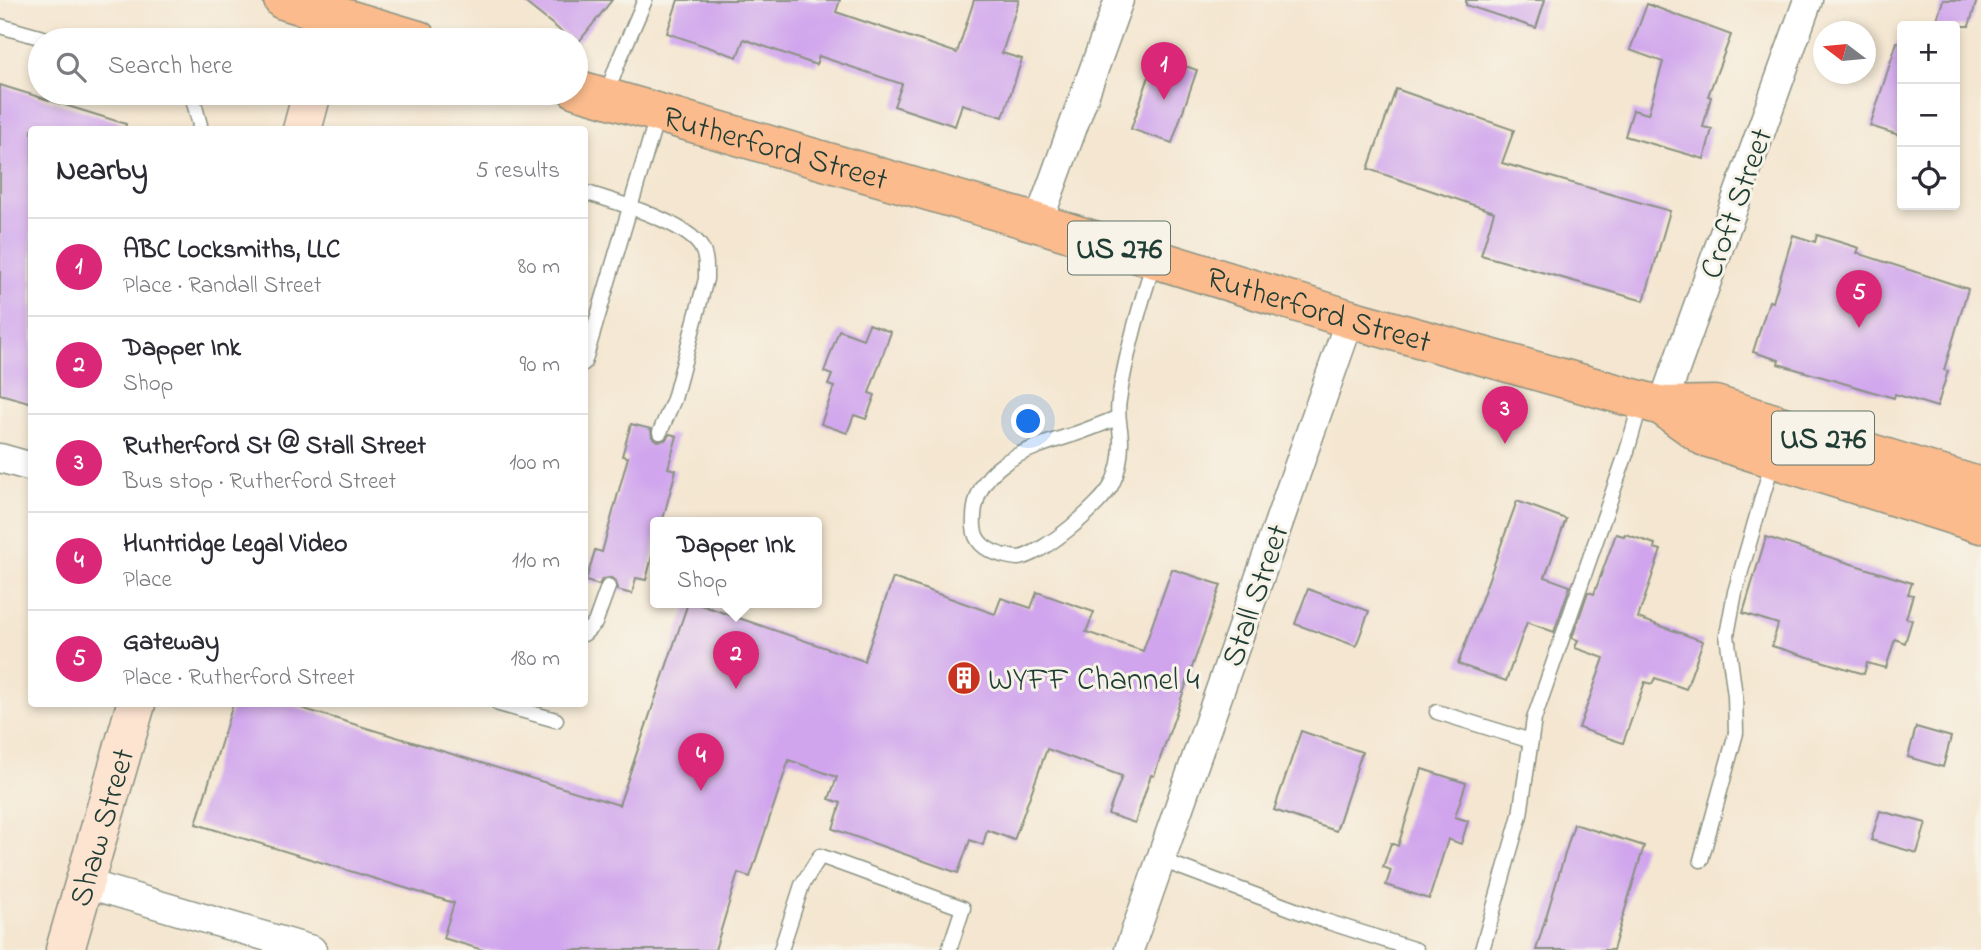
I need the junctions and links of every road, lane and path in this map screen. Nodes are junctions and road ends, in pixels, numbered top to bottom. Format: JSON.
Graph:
{"nodes":[{"id":1,"x":283,"y":0,"type":"edge"},
{"id":2,"x":645,"y":0,"type":"edge"},
{"id":3,"x":1119,"y":0,"type":"edge"},
{"id":4,"x":1808,"y":0,"type":"edge"},
{"id":5,"x":332,"y":18,"type":"edge"},
{"id":6,"x":0,"y":26,"type":"edge"},
{"id":7,"x":371,"y":28,"type":"edge"},
{"id":8,"x":28,"y":34,"type":"edge"},
{"id":9,"x":591,"y":93,"type":"edge"},
{"id":10,"x":195,"y":105,"type":"edge"},
{"id":11,"x":309,"y":105,"type":"edge"},
{"id":12,"x":659,"y":113,"type":"junction"},
{"id":13,"x":201,"y":126,"type":"edge"},
{"id":14,"x":303,"y":126,"type":"edge"},
{"id":15,"x":588,"y":193,"type":"edge"},
{"id":16,"x":632,"y":206,"type":"junction"},
{"id":17,"x":1038,"y":223,"type":"junction"},
{"id":18,"x":1154,"y":259,"type":"junction"},
{"id":19,"x":1350,"y":319,"type":"junction"},
{"id":20,"x":590,"y":324,"type":"edge"},
{"id":21,"x":1652,"y":403,"type":"junction"},
{"id":22,"x":1117,"y":418,"type":"junction"},
{"id":23,"x":660,"y":432,"type":"dead end"},
{"id":24,"x":0,"y":458,"type":"edge"},
{"id":25,"x":1773,"y":458,"type":"junction"},
{"id":26,"x":28,"y":466,"type":"edge"},
{"id":27,"x":1981,"y":487,"type":"edge"},
{"id":28,"x":1981,"y":524,"type":"edge"},
{"id":29,"x":608,"y":587,"type":"dead end"},
{"id":30,"x":588,"y":630,"type":"edge"},
{"id":31,"x":135,"y":707,"type":"edge"},
{"id":32,"x":510,"y":707,"type":"edge"},
{"id":33,"x":1437,"y":712,"type":"dead end"},
{"id":34,"x":556,"y":720,"type":"dead end"},
{"id":35,"x":1531,"y":741,"type":"junction"},
{"id":36,"x":1161,"y":860,"type":"junction"},
{"id":37,"x":1701,"y":860,"type":"dead end"},
{"id":38,"x":85,"y":883,"type":"junction"},
{"id":39,"x":65,"y":950,"type":"edge"},
{"id":40,"x":312,"y":950,"type":"edge"},
{"id":41,"x":781,"y":950,"type":"edge"},
{"id":42,"x":949,"y":950,"type":"edge"},
{"id":43,"x":1129,"y":950,"type":"edge"},
{"id":44,"x":1416,"y":950,"type":"edge"},
{"id":45,"x":1482,"y":950,"type":"edge"}],
"edges":[{"from":1,"to":5,"type":"highway"},
{"from":2,"to":9,"type":"lane"},
{"from":3,"to":17,"type":"street"},
{"from":4,"to":21,"type":"street","name":"Croft Street"},
{"from":5,"to":7,"type":"highway"},
{"from":6,"to":8,"type":"lane"},
{"from":9,"to":12,"type":"highway","name":"Rutherford Street","number":"US 276"},
{"from":10,"to":13,"type":"lane"},
{"from":11,"to":14,"type":"street"},
{"from":12,"to":16,"type":"lane"},
{"from":12,"to":17,"type":"highway","name":"Rutherford Street","number":"US 276"},
{"from":15,"to":16,"type":"lane"},
{"from":16,"to":20,"type":"lane"},
{"from":16,"to":23,"type":"lane"},
{"from":17,"to":18,"type":"highway","name":"Rutherford Street","number":"US 276"},
{"from":18,"to":19,"type":"highway","name":"Rutherford Street","number":"US 276"},
{"from":18,"to":22,"type":"lane"},
{"from":19,"to":21,"type":"highway","name":"Rutherford Street","number":"US 276"},
{"from":19,"to":36,"type":"street","name":"Stall Street"},
{"from":21,"to":25,"type":"highway","name":"Rutherford Street","number":"US 276"},
{"from":21,"to":27,"type":"highway","name":"Rutherford Street","number":"US 276"},
{"from":21,"to":35,"type":"lane"},
{"from":22,"to":22,"type":"lane"},
{"from":24,"to":26,"type":"street"},
{"from":25,"to":28,"type":"highway","name":"Rutherford Street","number":"US 276"},
{"from":25,"to":37,"type":"lane"},
{"from":29,"to":30,"type":"lane"},
{"from":31,"to":38,"type":"street","name":"Shaw Street"},
{"from":32,"to":34,"type":"lane"},
{"from":33,"to":35,"type":"lane"},
{"from":35,"to":45,"type":"lane"},
{"from":36,"to":43,"type":"street","name":"Stall Street"},
{"from":36,"to":44,"type":"lane"},
{"from":38,"to":39,"type":"street","name":"Shaw Street"},
{"from":38,"to":40,"type":"street"},
{"from":41,"to":42,"type":"lane"}]}
